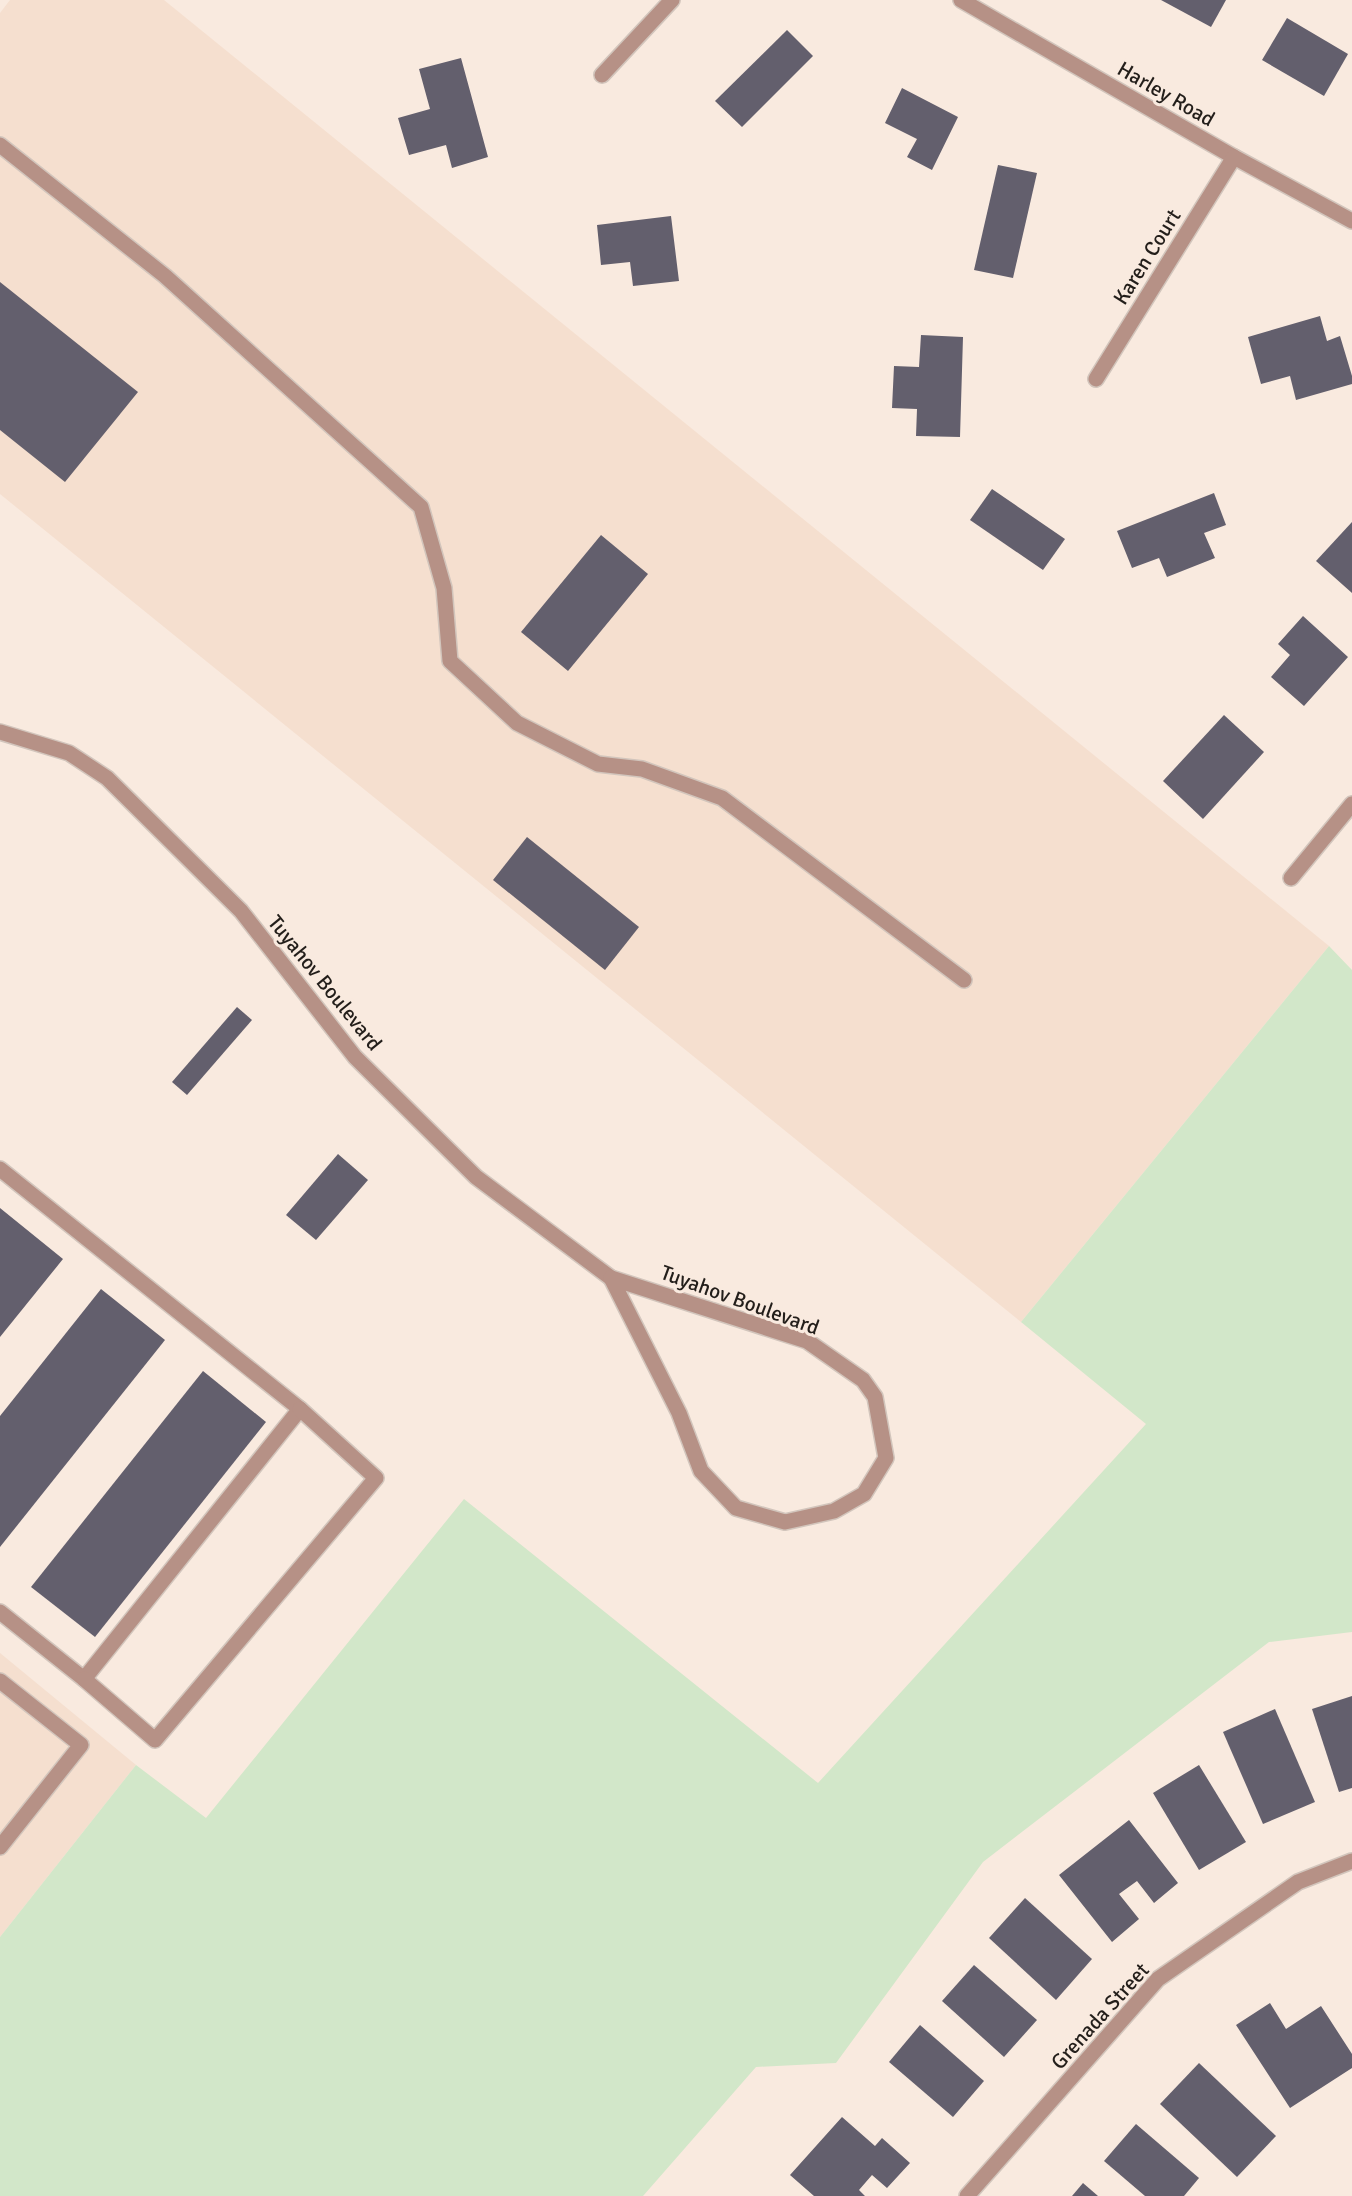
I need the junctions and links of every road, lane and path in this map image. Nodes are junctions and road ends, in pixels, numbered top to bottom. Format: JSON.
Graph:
{"nodes":[{"id":1,"x":672,"y":0,"type":"edge"},
{"id":2,"x":961,"y":0,"type":"edge"},
{"id":3,"x":602,"y":75,"type":"dead end"},
{"id":4,"x":0,"y":145,"type":"edge"},
{"id":5,"x":1234,"y":157,"type":"junction"},
{"id":6,"x":1352,"y":221,"type":"edge"},
{"id":7,"x":1096,"y":379,"type":"dead end"},
{"id":8,"x":0,"y":732,"type":"edge"},
{"id":9,"x":1352,"y":804,"type":"edge"},
{"id":10,"x":1290,"y":878,"type":"dead end"},
{"id":11,"x":964,"y":980,"type":"dead end"},
{"id":12,"x":0,"y":1169,"type":"edge"},
{"id":13,"x":611,"y":1278,"type":"junction"},
{"id":14,"x":300,"y":1409,"type":"junction"},
{"id":15,"x":0,"y":1612,"type":"edge"},
{"id":16,"x":84,"y":1679,"type":"junction"},
{"id":17,"x":0,"y":1681,"type":"edge"},
{"id":18,"x":0,"y":1847,"type":"edge"},
{"id":19,"x":1352,"y":1861,"type":"edge"},
{"id":20,"x":967,"y":2196,"type":"edge"}],
"edges":[{"from":1,"to":3,"type":"street"},
{"from":2,"to":5,"type":"street","name":"Harley Road"},
{"from":4,"to":11,"type":"street"},
{"from":5,"to":6,"type":"street","name":"Harley Road"},
{"from":5,"to":7,"type":"street","name":"Karen Court"},
{"from":8,"to":13,"type":"street","name":"Tuyahov Boulevard"},
{"from":9,"to":10,"type":"street"},
{"from":12,"to":14,"type":"street"},
{"from":13,"to":13,"type":"street","name":"Tuyahov Boulevard"},
{"from":14,"to":16,"type":"street"},
{"from":14,"to":16,"type":"street"},
{"from":15,"to":16,"type":"street"},
{"from":17,"to":18,"type":"street"},
{"from":19,"to":20,"type":"street","name":"Grenada Street"}]}
